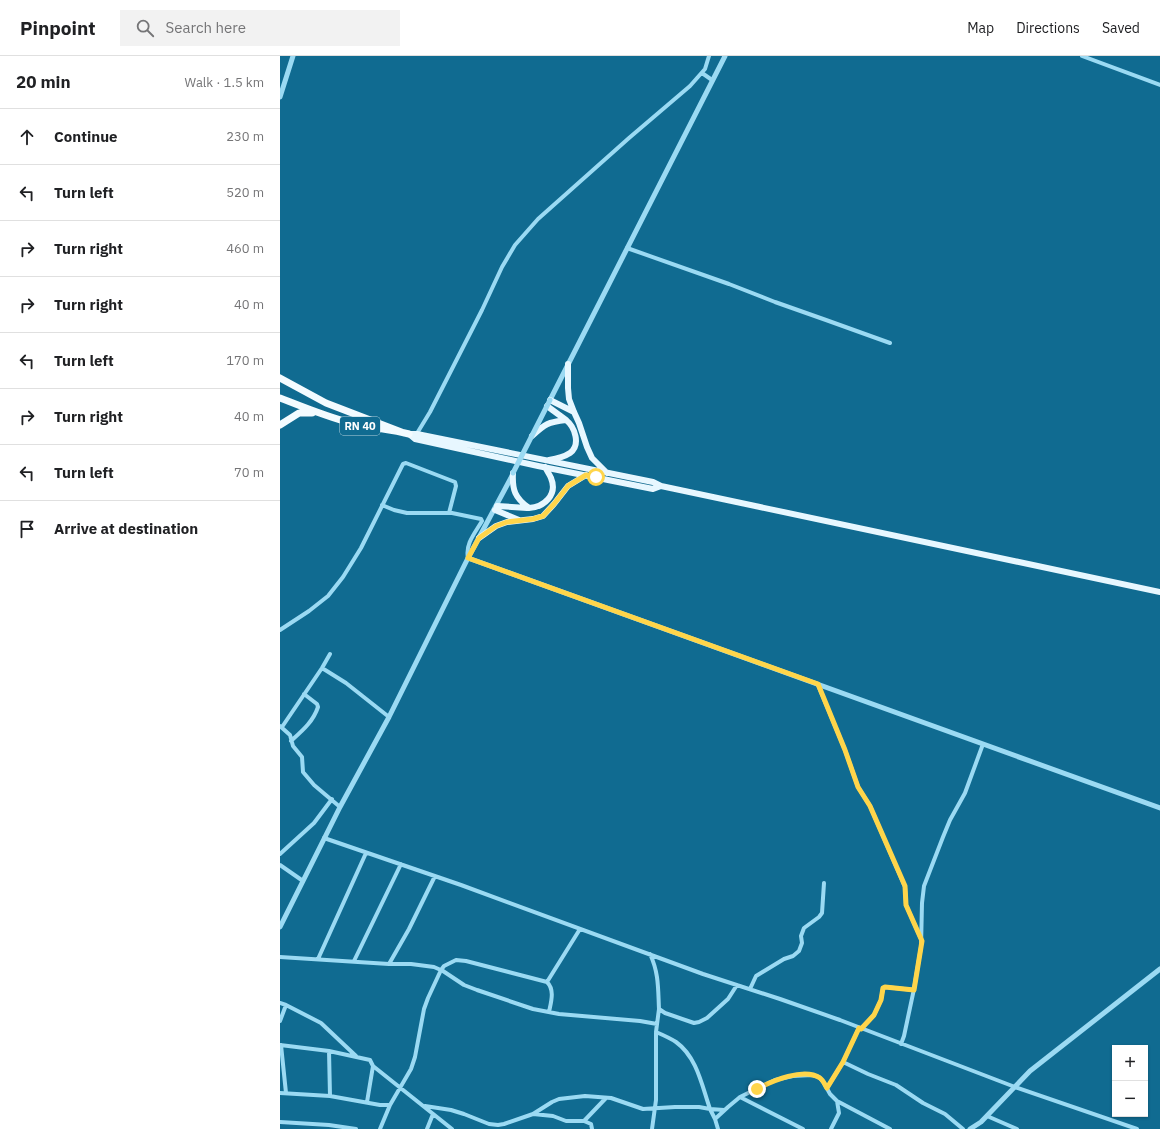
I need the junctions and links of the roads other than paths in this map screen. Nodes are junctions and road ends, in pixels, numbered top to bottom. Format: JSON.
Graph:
{"nodes":[{"id":1,"x":292,"y":56,"type":"edge"},
{"id":2,"x":709,"y":56,"type":"edge"},
{"id":3,"x":724,"y":56,"type":"edge"},
{"id":4,"x":1082,"y":56,"type":"edge"},
{"id":5,"x":702,"y":73,"type":"junction"},
{"id":6,"x":712,"y":80,"type":"junction"},
{"id":7,"x":1160,"y":84,"type":"edge"},
{"id":8,"x":280,"y":97,"type":"edge"},
{"id":9,"x":627,"y":248,"type":"junction"},
{"id":10,"x":890,"y":343,"type":"dead end"},
{"id":11,"x":568,"y":364,"type":"junction"},
{"id":12,"x":280,"y":378,"type":"edge"},
{"id":13,"x":280,"y":398,"type":"edge"},
{"id":14,"x":550,"y":400,"type":"junction"},
{"id":15,"x":547,"y":406,"type":"junction"},
{"id":16,"x":574,"y":412,"type":"junction"},
{"id":17,"x":318,"y":413,"type":"junction"},
{"id":18,"x":566,"y":420,"type":"junction"},
{"id":19,"x":280,"y":425,"type":"edge"},
{"id":20,"x":411,"y":435,"type":"junction"},
{"id":21,"x":532,"y":436,"type":"junction"},
{"id":22,"x":548,"y":461,"type":"junction"},
{"id":23,"x":545,"y":467,"type":"junction"},
{"id":24,"x":513,"y":473,"type":"junction"},
{"id":25,"x":607,"y":473,"type":"junction"},
{"id":26,"x":586,"y":475,"type":"junction"},
{"id":27,"x":661,"y":486,"type":"junction"},
{"id":28,"x":382,"y":505,"type":"junction"},
{"id":29,"x":496,"y":508,"type":"junction"},
{"id":30,"x":529,"y":508,"type":"junction"},
{"id":31,"x":449,"y":513,"type":"junction"},
{"id":32,"x":519,"y":520,"type":"junction"},
{"id":33,"x":479,"y":538,"type":"junction"},
{"id":34,"x":468,"y":558,"type":"junction"},
{"id":35,"x":1160,"y":592,"type":"edge"},
{"id":36,"x":280,"y":630,"type":"edge"},
{"id":37,"x":330,"y":654,"type":"dead end"},
{"id":38,"x":322,"y":668,"type":"junction"},
{"id":39,"x":818,"y":684,"type":"junction"},
{"id":40,"x":304,"y":694,"type":"junction"},
{"id":41,"x":389,"y":717,"type":"junction"},
{"id":42,"x":281,"y":726,"type":"edge"},
{"id":43,"x":291,"y":741,"type":"junction"},
{"id":44,"x":982,"y":744,"type":"junction"},
{"id":45,"x":332,"y":799,"type":"junction"},
{"id":46,"x":340,"y":807,"type":"junction"},
{"id":47,"x":1160,"y":808,"type":"edge"},
{"id":48,"x":324,"y":838,"type":"junction"},
{"id":49,"x":366,"y":853,"type":"junction"},
{"id":50,"x":280,"y":854,"type":"edge"},
{"id":51,"x":401,"y":864,"type":"junction"},
{"id":52,"x":280,"y":865,"type":"edge"},
{"id":53,"x":434,"y":876,"type":"junction"},
{"id":54,"x":303,"y":881,"type":"junction"},
{"id":55,"x":824,"y":883,"type":"dead end"},
{"id":56,"x":280,"y":927,"type":"edge"},
{"id":57,"x":580,"y":929,"type":"junction"},
{"id":58,"x":922,"y":941,"type":"junction"},
{"id":59,"x":650,"y":954,"type":"junction"},
{"id":60,"x":280,"y":957,"type":"edge"},
{"id":61,"x":318,"y":959,"type":"junction"},
{"id":62,"x":354,"y":961,"type":"junction"},
{"id":63,"x":389,"y":964,"type":"junction"},
{"id":64,"x":1160,"y":969,"type":"edge"},
{"id":65,"x":440,"y":970,"type":"junction"},
{"id":66,"x":547,"y":982,"type":"junction"},
{"id":67,"x":737,"y":985,"type":"junction"},
{"id":68,"x":750,"y":989,"type":"junction"},
{"id":69,"x":914,"y":990,"type":"junction"},
{"id":70,"x":280,"y":1004,"type":"edge"},
{"id":71,"x":286,"y":1006,"type":"junction"},
{"id":72,"x":659,"y":1009,"type":"junction"},
{"id":73,"x":549,"y":1012,"type":"junction"},
{"id":74,"x":280,"y":1021,"type":"edge"},
{"id":75,"x":657,"y":1024,"type":"junction"},
{"id":76,"x":860,"y":1028,"type":"junction"},
{"id":77,"x":656,"y":1032,"type":"junction"},
{"id":78,"x":901,"y":1044,"type":"junction"},
{"id":79,"x":280,"y":1045,"type":"edge"},
{"id":80,"x":329,"y":1051,"type":"junction"},
{"id":81,"x":356,"y":1056,"type":"junction"},
{"id":82,"x":843,"y":1062,"type":"junction"},
{"id":83,"x":373,"y":1066,"type":"junction"},
{"id":84,"x":400,"y":1087,"type":"junction"},
{"id":85,"x":1015,"y":1087,"type":"junction"},
{"id":86,"x":827,"y":1088,"type":"junction"},
{"id":87,"x":280,"y":1093,"type":"edge"},
{"id":88,"x":286,"y":1093,"type":"junction"},
{"id":89,"x":330,"y":1096,"type":"junction"},
{"id":90,"x":740,"y":1097,"type":"junction"},
{"id":91,"x":606,"y":1098,"type":"junction"},
{"id":92,"x":837,"y":1101,"type":"junction"},
{"id":93,"x":367,"y":1102,"type":"junction"},
{"id":94,"x":390,"y":1105,"type":"junction"},
{"id":95,"x":425,"y":1106,"type":"junction"},
{"id":96,"x":655,"y":1109,"type":"junction"},
{"id":97,"x":710,"y":1109,"type":"junction"},
{"id":98,"x":724,"y":1110,"type":"junction"},
{"id":99,"x":433,"y":1114,"type":"junction"},
{"id":100,"x":533,"y":1114,"type":"junction"},
{"id":101,"x":987,"y":1116,"type":"junction"},
{"id":102,"x":715,"y":1119,"type":"junction"},
{"id":103,"x":584,"y":1121,"type":"junction"},
{"id":104,"x":280,"y":1122,"type":"edge"},
{"id":105,"x":328,"y":1127,"type":"edge"},
{"id":106,"x":356,"y":1129,"type":"edge"},
{"id":107,"x":380,"y":1129,"type":"edge"},
{"id":108,"x":427,"y":1129,"type":"edge"},
{"id":109,"x":452,"y":1129,"type":"edge"},
{"id":110,"x":592,"y":1129,"type":"edge"},
{"id":111,"x":652,"y":1129,"type":"edge"},
{"id":112,"x":718,"y":1129,"type":"edge"},
{"id":113,"x":803,"y":1129,"type":"edge"},
{"id":114,"x":831,"y":1129,"type":"edge"},
{"id":115,"x":890,"y":1129,"type":"edge"},
{"id":116,"x":963,"y":1129,"type":"edge"},
{"id":117,"x":970,"y":1129,"type":"edge"},
{"id":118,"x":1017,"y":1129,"type":"edge"},
{"id":119,"x":1137,"y":1129,"type":"edge"}],
"edges":[{"from":1,"to":8,"type":"street"},
{"from":2,"to":5,"type":"street"},
{"from":3,"to":6,"type":"street"},
{"from":4,"to":7,"type":"street"},
{"from":5,"to":6,"type":"street"},
{"from":5,"to":20,"type":"street"},
{"from":6,"to":9,"type":"street"},
{"from":9,"to":10,"type":"street"},
{"from":9,"to":11,"type":"street"},
{"from":11,"to":14,"type":"street"},
{"from":11,"to":16,"type":"main road"},
{"from":12,"to":20,"type":"highway"},
{"from":13,"to":17,"type":"highway","number":"RN 40"},
{"from":14,"to":15,"type":"street","bridge":true},
{"from":14,"to":16,"type":"main road"},
{"from":15,"to":18,"type":"main road"},
{"from":15,"to":21,"type":"street","bridge":true},
{"from":16,"to":25,"type":"main road"},
{"from":17,"to":19,"type":"highway"},
{"from":17,"to":20,"type":"highway","number":"RN 40"},
{"from":18,"to":21,"type":"main road"},
{"from":18,"to":22,"type":"main road"},
{"from":20,"to":22,"type":"main road"},
{"from":20,"to":23,"type":"main road"},
{"from":21,"to":24,"type":"street","bridge":true},
{"from":22,"to":25,"type":"main road"},
{"from":23,"to":26,"type":"main road"},
{"from":23,"to":30,"type":"main road"},
{"from":24,"to":29,"type":"street"},
{"from":24,"to":30,"type":"main road"},
{"from":25,"to":27,"type":"main road"},
{"from":26,"to":27,"type":"main road"},
{"from":26,"to":32,"type":"main road"},
{"from":27,"to":35,"type":"main road"},
{"from":28,"to":31,"type":"street"},
{"from":28,"to":31,"type":"street"},
{"from":28,"to":36,"type":"street"},
{"from":29,"to":30,"type":"main road"},
{"from":29,"to":32,"type":"main road"},
{"from":29,"to":33,"type":"street"},
{"from":31,"to":34,"type":"street"},
{"from":32,"to":33,"type":"main road"},
{"from":33,"to":34,"type":"street"},
{"from":34,"to":39,"type":"street"},
{"from":34,"to":41,"type":"street"},
{"from":37,"to":38,"type":"street"},
{"from":38,"to":40,"type":"street"},
{"from":38,"to":41,"type":"street"},
{"from":39,"to":44,"type":"street"},
{"from":39,"to":58,"type":"street"},
{"from":40,"to":42,"type":"street"},
{"from":40,"to":43,"type":"street"},
{"from":41,"to":46,"type":"street"},
{"from":42,"to":43,"type":"street"},
{"from":43,"to":45,"type":"street"},
{"from":44,"to":47,"type":"street"},
{"from":44,"to":58,"type":"street"},
{"from":45,"to":46,"type":"street"},
{"from":45,"to":50,"type":"street"},
{"from":46,"to":48,"type":"street"},
{"from":48,"to":49,"type":"street"},
{"from":48,"to":54,"type":"street"},
{"from":49,"to":51,"type":"street"},
{"from":49,"to":61,"type":"street"},
{"from":51,"to":53,"type":"street"},
{"from":51,"to":62,"type":"street"},
{"from":52,"to":54,"type":"street"},
{"from":53,"to":57,"type":"street"},
{"from":53,"to":63,"type":"street"},
{"from":54,"to":56,"type":"street"},
{"from":55,"to":68,"type":"street"},
{"from":57,"to":59,"type":"street"},
{"from":57,"to":66,"type":"street"},
{"from":58,"to":69,"type":"street"},
{"from":59,"to":67,"type":"street"},
{"from":59,"to":72,"type":"street"},
{"from":60,"to":61,"type":"street"},
{"from":61,"to":62,"type":"street"},
{"from":62,"to":63,"type":"street"},
{"from":63,"to":65,"type":"street"},
{"from":64,"to":85,"type":"street"},
{"from":65,"to":66,"type":"street"},
{"from":65,"to":73,"type":"street"},
{"from":65,"to":84,"type":"street"},
{"from":66,"to":73,"type":"street"},
{"from":67,"to":68,"type":"street"},
{"from":67,"to":72,"type":"street"},
{"from":68,"to":76,"type":"street"},
{"from":69,"to":76,"type":"street"},
{"from":69,"to":78,"type":"street"},
{"from":70,"to":71,"type":"street"},
{"from":71,"to":74,"type":"street"},
{"from":71,"to":81,"type":"street"},
{"from":72,"to":75,"type":"street"},
{"from":73,"to":75,"type":"street"},
{"from":75,"to":77,"type":"street"},
{"from":76,"to":78,"type":"street"},
{"from":76,"to":82,"type":"street"},
{"from":77,"to":96,"type":"street"},
{"from":77,"to":97,"type":"street"},
{"from":78,"to":85,"type":"street"},
{"from":79,"to":80,"type":"street"},
{"from":79,"to":88,"type":"street"},
{"from":80,"to":81,"type":"street"},
{"from":80,"to":89,"type":"street"},
{"from":81,"to":83,"type":"street"},
{"from":82,"to":86,"type":"street"},
{"from":82,"to":116,"type":"street"},
{"from":83,"to":84,"type":"street"},
{"from":83,"to":93,"type":"street"},
{"from":84,"to":94,"type":"street"},
{"from":84,"to":95,"type":"street"},
{"from":85,"to":101,"type":"street"},
{"from":85,"to":119,"type":"street"},
{"from":86,"to":90,"type":"street"},
{"from":86,"to":92,"type":"street"},
{"from":87,"to":88,"type":"street"},
{"from":88,"to":89,"type":"street"},
{"from":89,"to":93,"type":"street"},
{"from":90,"to":98,"type":"street"},
{"from":90,"to":113,"type":"street"},
{"from":91,"to":96,"type":"street"},
{"from":91,"to":100,"type":"street"},
{"from":91,"to":103,"type":"street"},
{"from":92,"to":114,"type":"street"},
{"from":92,"to":115,"type":"street"},
{"from":93,"to":94,"type":"street"},
{"from":94,"to":107,"type":"street"},
{"from":95,"to":99,"type":"street"},
{"from":95,"to":100,"type":"street"},
{"from":96,"to":97,"type":"street"},
{"from":96,"to":111,"type":"street"},
{"from":97,"to":98,"type":"street"},
{"from":97,"to":102,"type":"street"},
{"from":98,"to":102,"type":"street"},
{"from":99,"to":108,"type":"street"},
{"from":99,"to":109,"type":"street"},
{"from":100,"to":103,"type":"street"},
{"from":101,"to":117,"type":"street"},
{"from":101,"to":118,"type":"street"},
{"from":102,"to":112,"type":"street"},
{"from":103,"to":110,"type":"street"},
{"from":104,"to":105,"type":"street"},
{"from":105,"to":106,"type":"street"}]}
